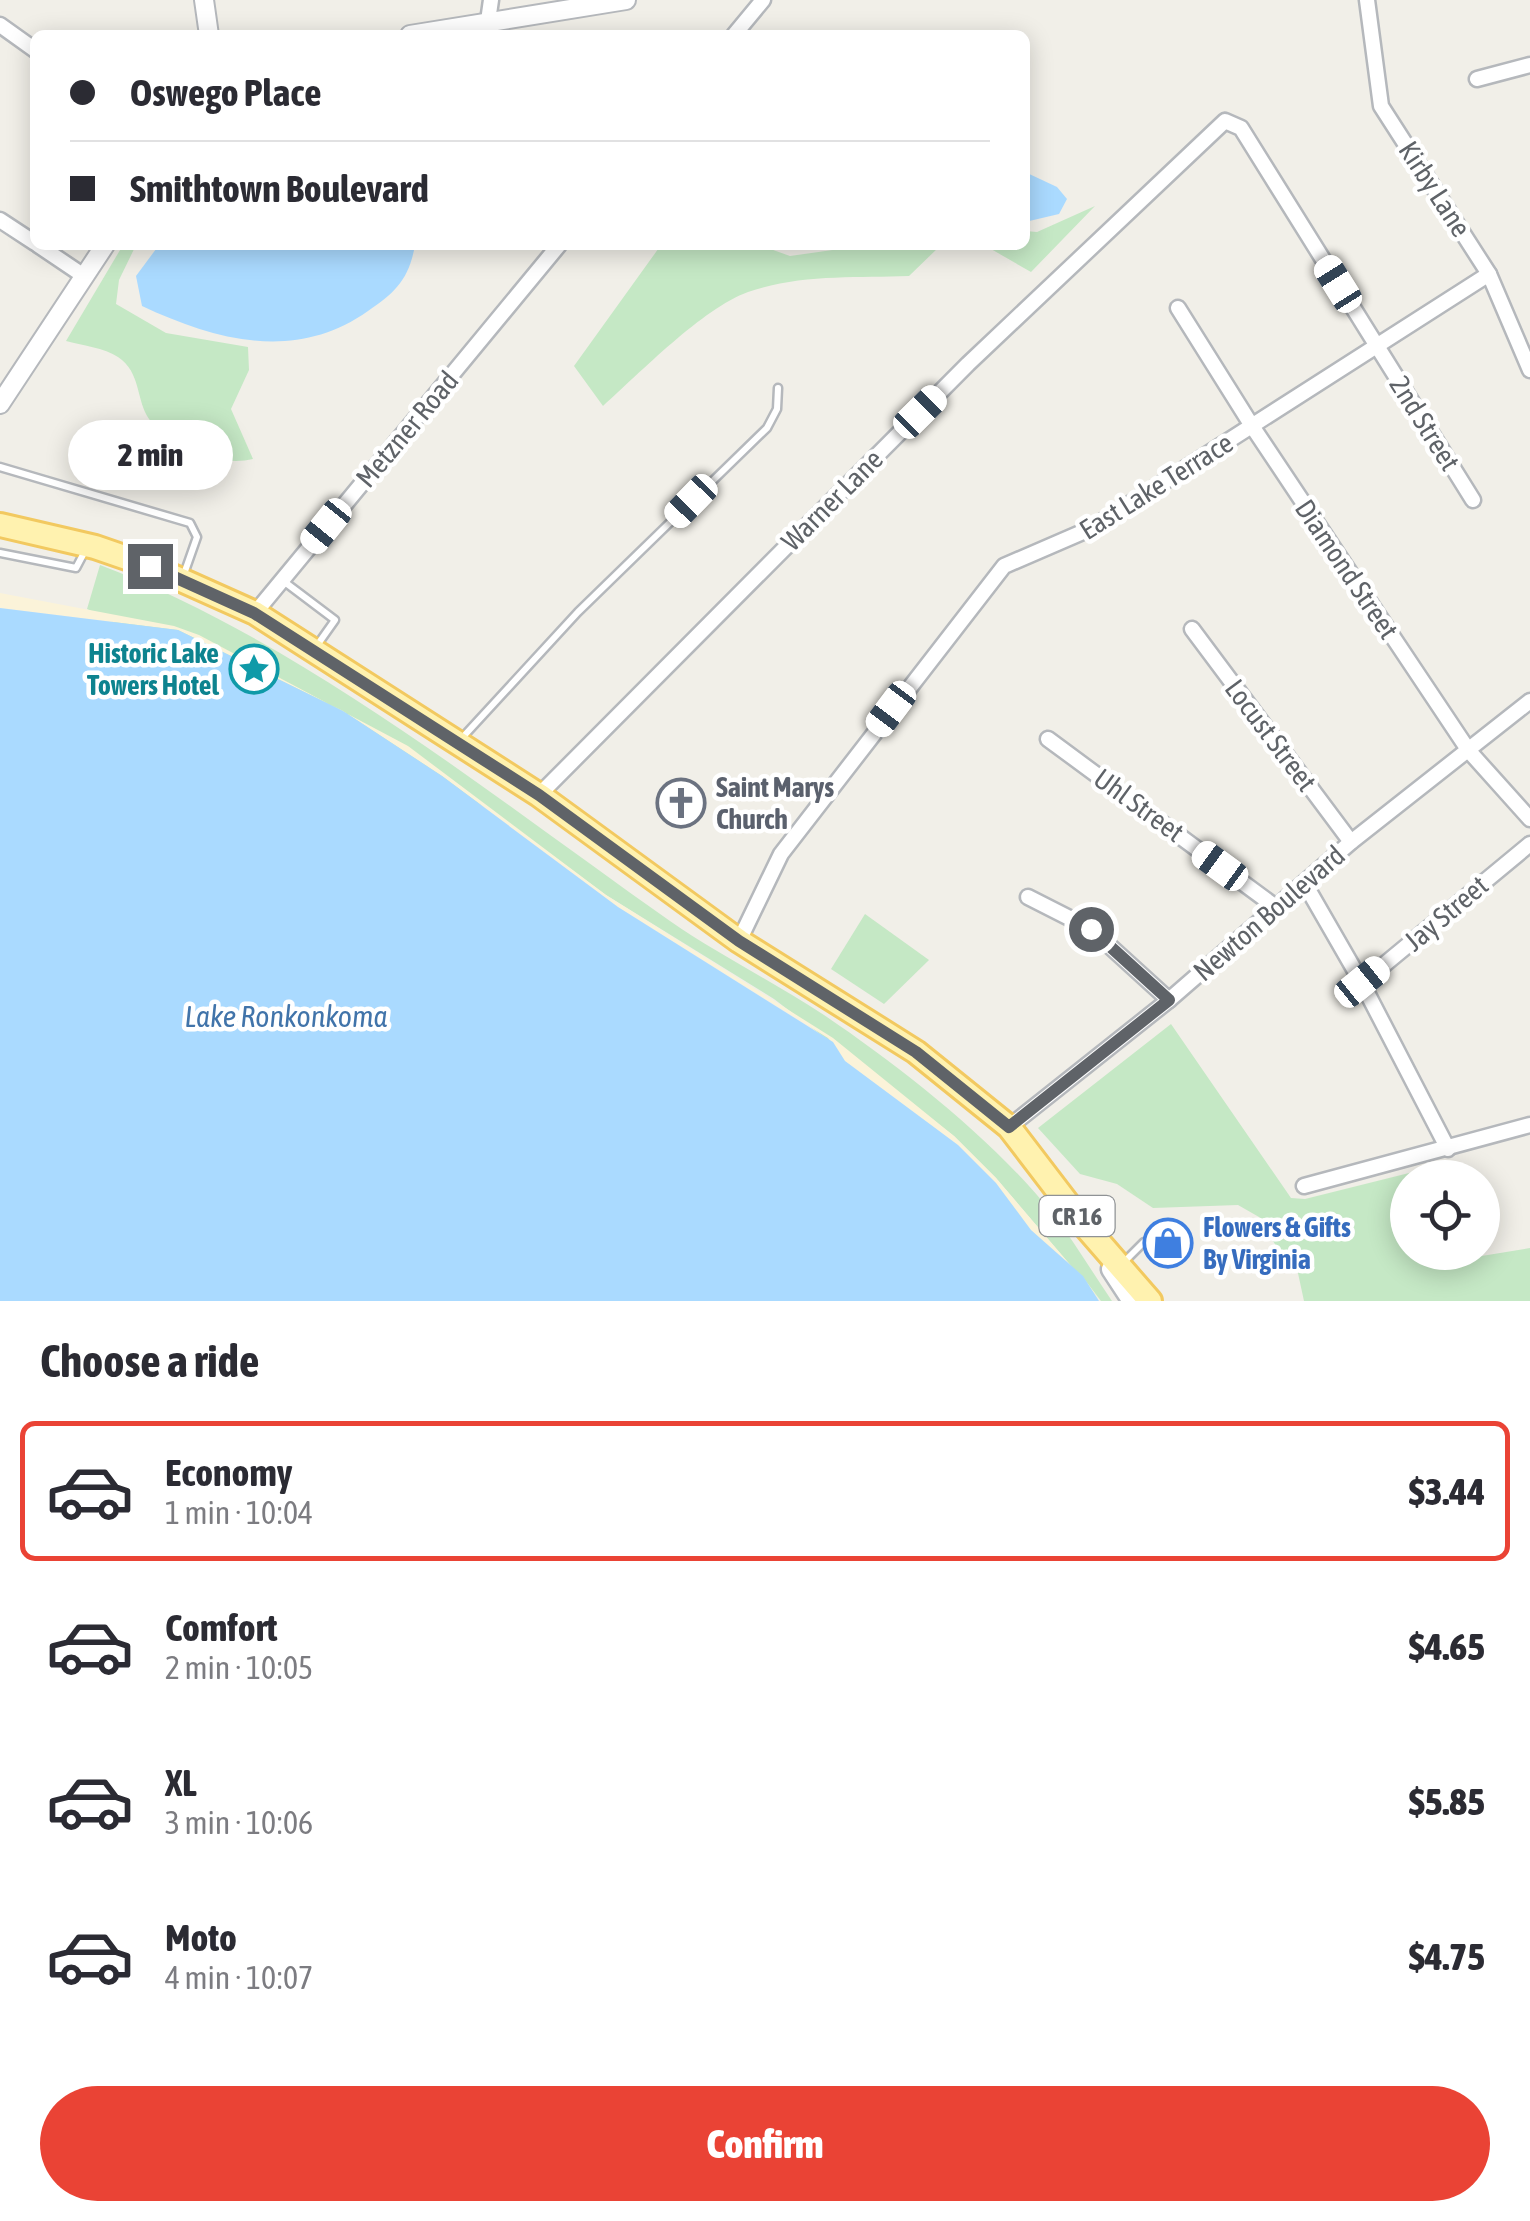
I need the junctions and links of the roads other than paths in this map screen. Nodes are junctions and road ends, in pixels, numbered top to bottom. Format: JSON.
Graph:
{"nodes":[{"id":1,"x":204,"y":0,"type":"edge"},
{"id":2,"x":491,"y":0,"type":"edge"},
{"id":3,"x":626,"y":0,"type":"edge"},
{"id":4,"x":763,"y":0,"type":"edge"},
{"id":5,"x":1366,"y":0,"type":"edge"},
{"id":6,"x":488,"y":21,"type":"junction"},
{"id":7,"x":0,"y":25,"type":"edge"},
{"id":8,"x":208,"y":30,"type":"edge"},
{"id":9,"x":438,"y":30,"type":"edge"},
{"id":10,"x":738,"y":30,"type":"edge"},
{"id":11,"x":30,"y":46,"type":"edge"},
{"id":12,"x":1530,"y":65,"type":"edge"},
{"id":13,"x":1477,"y":80,"type":"dead end"},
{"id":14,"x":1217,"y":126,"type":"joint"},
{"id":15,"x":0,"y":220,"type":"edge"},
{"id":16,"x":30,"y":240,"type":"edge"},
{"id":17,"x":45,"y":250,"type":"edge"},
{"id":18,"x":102,"y":250,"type":"edge"},
{"id":19,"x":555,"y":250,"type":"edge"},
{"id":20,"x":1489,"y":274,"type":"junction"},
{"id":21,"x":84,"y":276,"type":"junction"},
{"id":22,"x":1178,"y":308,"type":"dead end"},
{"id":23,"x":1377,"y":346,"type":"junction"},
{"id":24,"x":1530,"y":370,"type":"edge"},
{"id":25,"x":778,"y":388,"type":"dead end"},
{"id":26,"x":0,"y":404,"type":"edge"},
{"id":27,"x":1252,"y":426,"type":"junction"},
{"id":28,"x":0,"y":467,"type":"edge"},
{"id":29,"x":1473,"y":500,"type":"dead end"},
{"id":30,"x":0,"y":525,"type":"edge"},
{"id":31,"x":88,"y":546,"type":"junction"},
{"id":32,"x":0,"y":553,"type":"edge"},
{"id":33,"x":181,"y":580,"type":"junction"},
{"id":34,"x":282,"y":580,"type":"junction"},
{"id":35,"x":254,"y":613,"type":"junction"},
{"id":36,"x":1192,"y":629,"type":"dead end"},
{"id":37,"x":314,"y":650,"type":"junction"},
{"id":38,"x":1530,"y":701,"type":"edge"},
{"id":39,"x":1048,"y":739,"type":"dead end"},
{"id":40,"x":457,"y":742,"type":"junction"},
{"id":41,"x":1469,"y":751,"type":"junction"},
{"id":42,"x":539,"y":795,"type":"junction"},
{"id":43,"x":1530,"y":819,"type":"edge"},
{"id":44,"x":1350,"y":842,"type":"junction"},
{"id":45,"x":1530,"y":844,"type":"edge"},
{"id":46,"x":1305,"y":884,"type":"junction"},
{"id":47,"x":1028,"y":897,"type":"dead end"},
{"id":48,"x":1277,"y":908,"type":"junction"},
{"id":49,"x":739,"y":941,"type":"junction"},
{"id":50,"x":1362,"y":982,"type":"junction"},
{"id":51,"x":1169,"y":1000,"type":"junction"},
{"id":52,"x":1530,"y":1125,"type":"edge"},
{"id":53,"x":1009,"y":1127,"type":"junction"},
{"id":54,"x":1448,"y":1149,"type":"junction"},
{"id":55,"x":1304,"y":1186,"type":"dead end"},
{"id":56,"x":1084,"y":1225,"type":"junction"},
{"id":57,"x":1144,"y":1242,"type":"dead end"},
{"id":58,"x":1120,"y":1266,"type":"junction"},
{"id":59,"x":1132,"y":1301,"type":"edge"},
{"id":60,"x":1150,"y":1301,"type":"edge"}],
"edges":[{"from":1,"to":8,"type":"street"},
{"from":2,"to":6,"type":"street"},
{"from":3,"to":6,"type":"street"},
{"from":4,"to":10,"type":"street"},
{"from":5,"to":20,"type":"street","name":"Kirby Lane"},
{"from":6,"to":9,"type":"street"},
{"from":7,"to":11,"type":"street"},
{"from":12,"to":13,"type":"street"},
{"from":14,"to":23,"type":"street","name":"2nd Street"},
{"from":14,"to":42,"type":"street","name":"Warner Lane"},
{"from":15,"to":16,"type":"street"},
{"from":17,"to":21,"type":"street"},
{"from":18,"to":21,"type":"street"},
{"from":19,"to":34,"type":"street","name":"Metzner Road"},
{"from":20,"to":23,"type":"street","name":"East Lake Terrace"},
{"from":20,"to":24,"type":"street","name":"Kirby Lane"},
{"from":21,"to":26,"type":"street"},
{"from":22,"to":27,"type":"street","name":"Diamond Street"},
{"from":23,"to":27,"type":"street","name":"East Lake Terrace"},
{"from":23,"to":29,"type":"street","name":"2nd Street"},
{"from":25,"to":40,"type":"lane"},
{"from":27,"to":41,"type":"street","name":"Diamond Street"},
{"from":27,"to":49,"type":"street","name":"East Lake Terrace"},
{"from":28,"to":33,"type":"lane"},
{"from":30,"to":31,"type":"main road","number":"CR 16"},
{"from":31,"to":32,"type":"lane"},
{"from":31,"to":33,"type":"main road","number":"CR 16"},
{"from":33,"to":35,"type":"main road","number":"CR 16"},
{"from":34,"to":35,"type":"street","name":"Metzner Road"},
{"from":34,"to":37,"type":"lane"},
{"from":35,"to":37,"type":"main road","number":"CR 16"},
{"from":36,"to":44,"type":"street","name":"Locust Street"},
{"from":37,"to":40,"type":"main road","number":"CR 16"},
{"from":38,"to":41,"type":"street","name":"Newton Boulevard"},
{"from":39,"to":48,"type":"street","name":"Uhl Street"},
{"from":40,"to":42,"type":"main road","number":"CR 16"},
{"from":41,"to":43,"type":"street","name":"Diamond Street"},
{"from":41,"to":44,"type":"street","name":"Newton Boulevard"},
{"from":42,"to":49,"type":"main road","number":"CR 16"},
{"from":44,"to":46,"type":"street","name":"Newton Boulevard"},
{"from":45,"to":50,"type":"street","name":"Jay Street"},
{"from":46,"to":48,"type":"street","name":"Newton Boulevard"},
{"from":46,"to":50,"type":"street"},
{"from":47,"to":51,"type":"street"},
{"from":48,"to":51,"type":"street","name":"Newton Boulevard"},
{"from":49,"to":53,"type":"main road","number":"CR 16"},
{"from":50,"to":54,"type":"street"},
{"from":51,"to":53,"type":"street","name":"Newton Boulevard"},
{"from":52,"to":54,"type":"street"},
{"from":53,"to":56,"type":"main road","number":"CR 16"},
{"from":54,"to":55,"type":"street"},
{"from":56,"to":58,"type":"main road","number":"CR 16"},
{"from":56,"to":59,"type":"main road"},
{"from":57,"to":58,"type":"lane"},
{"from":58,"to":60,"type":"main road","number":"CR 16"}]}
